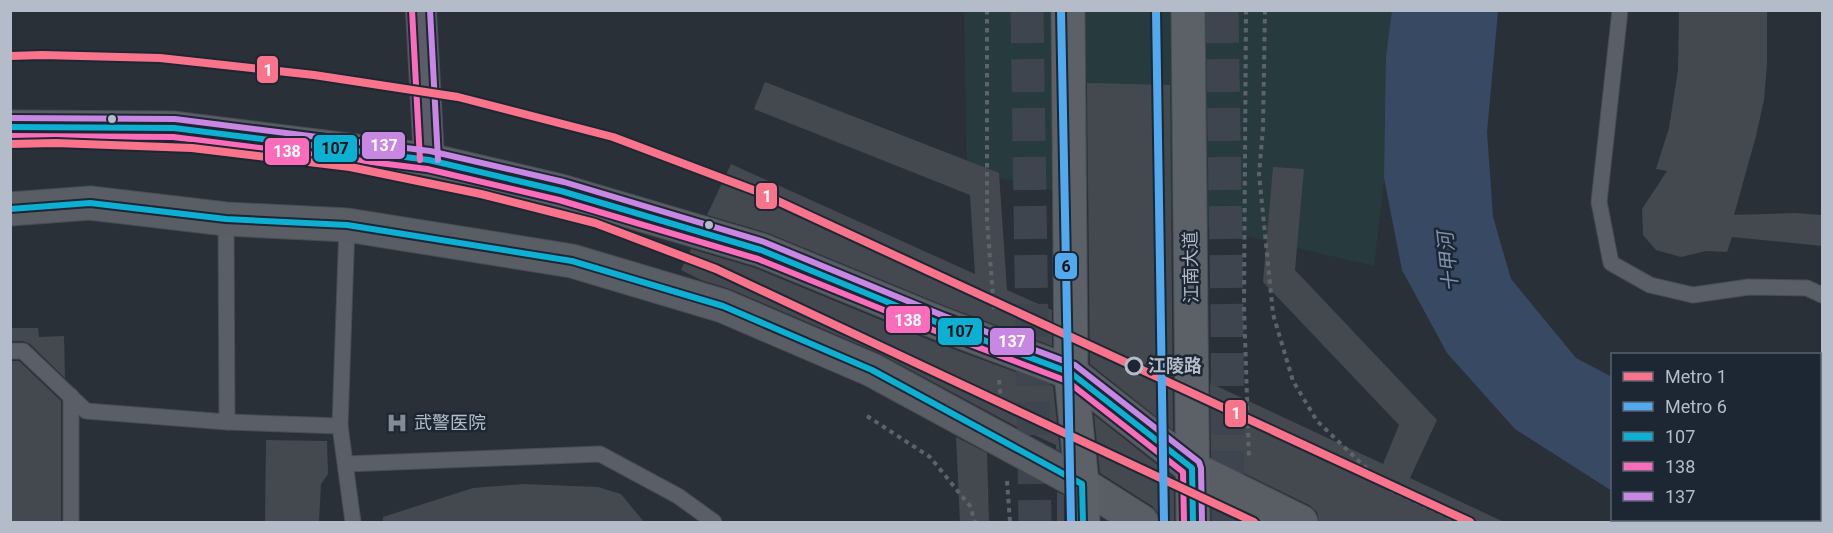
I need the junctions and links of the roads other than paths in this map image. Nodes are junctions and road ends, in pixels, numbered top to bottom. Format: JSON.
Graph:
{"nodes":[{"id":1,"x":421,"y":10,"type":"edge"},
{"id":2,"x":1068,"y":10,"type":"edge"},
{"id":3,"x":1188,"y":10,"type":"edge"},
{"id":4,"x":1620,"y":10,"type":"edge"},
{"id":5,"x":10,"y":127,"type":"edge"},
{"id":6,"x":429,"y":160,"type":"junction"},
{"id":7,"x":10,"y":209,"type":"edge"},
{"id":8,"x":226,"y":219,"type":"junction"},
{"id":9,"x":347,"y":225,"type":"junction"},
{"id":10,"x":1822,"y":295,"type":"edge"},
{"id":11,"x":10,"y":351,"type":"edge"},
{"id":12,"x":1071,"y":374,"type":"junction"},
{"id":13,"x":71,"y":396,"type":"junction"},
{"id":14,"x":227,"y":422,"type":"junction"},
{"id":15,"x":340,"y":426,"type":"junction"},
{"id":16,"x":346,"y":464,"type":"junction"},
{"id":17,"x":1192,"y":468,"type":"junction"},
{"id":18,"x":1082,"y":484,"type":"junction"},
{"id":19,"x":70,"y":522,"type":"edge"},
{"id":20,"x":353,"y":522,"type":"edge"},
{"id":21,"x":714,"y":522,"type":"edge"},
{"id":22,"x":1083,"y":522,"type":"edge"},
{"id":23,"x":1142,"y":522,"type":"edge"},
{"id":24,"x":1193,"y":522,"type":"edge"},
{"id":25,"x":1301,"y":522,"type":"edge"}],
"edges":[{"from":1,"to":6,"type":"street"},
{"from":2,"to":12,"type":"main road"},
{"from":3,"to":17,"type":"main road","name":"江南大道"},
{"from":4,"to":10,"type":"lane"},
{"from":5,"to":6,"type":"main road"},
{"from":6,"to":12,"type":"main road"},
{"from":7,"to":8,"type":"main road"},
{"from":8,"to":9,"type":"main road"},
{"from":8,"to":14,"type":"lane"},
{"from":9,"to":15,"type":"lane"},
{"from":9,"to":18,"type":"main road"},
{"from":11,"to":13,"type":"lane"},
{"from":12,"to":17,"type":"main road"},
{"from":12,"to":18,"type":"main road"},
{"from":13,"to":14,"type":"lane"},
{"from":13,"to":19,"type":"lane"},
{"from":14,"to":15,"type":"lane"},
{"from":15,"to":16,"type":"lane"},
{"from":16,"to":20,"type":"lane"},
{"from":16,"to":21,"type":"lane"},
{"from":17,"to":24,"type":"main road","name":"江南大道"},
{"from":17,"to":25,"type":"main road"},
{"from":18,"to":22,"type":"main road"},
{"from":18,"to":23,"type":"main road"}]}
